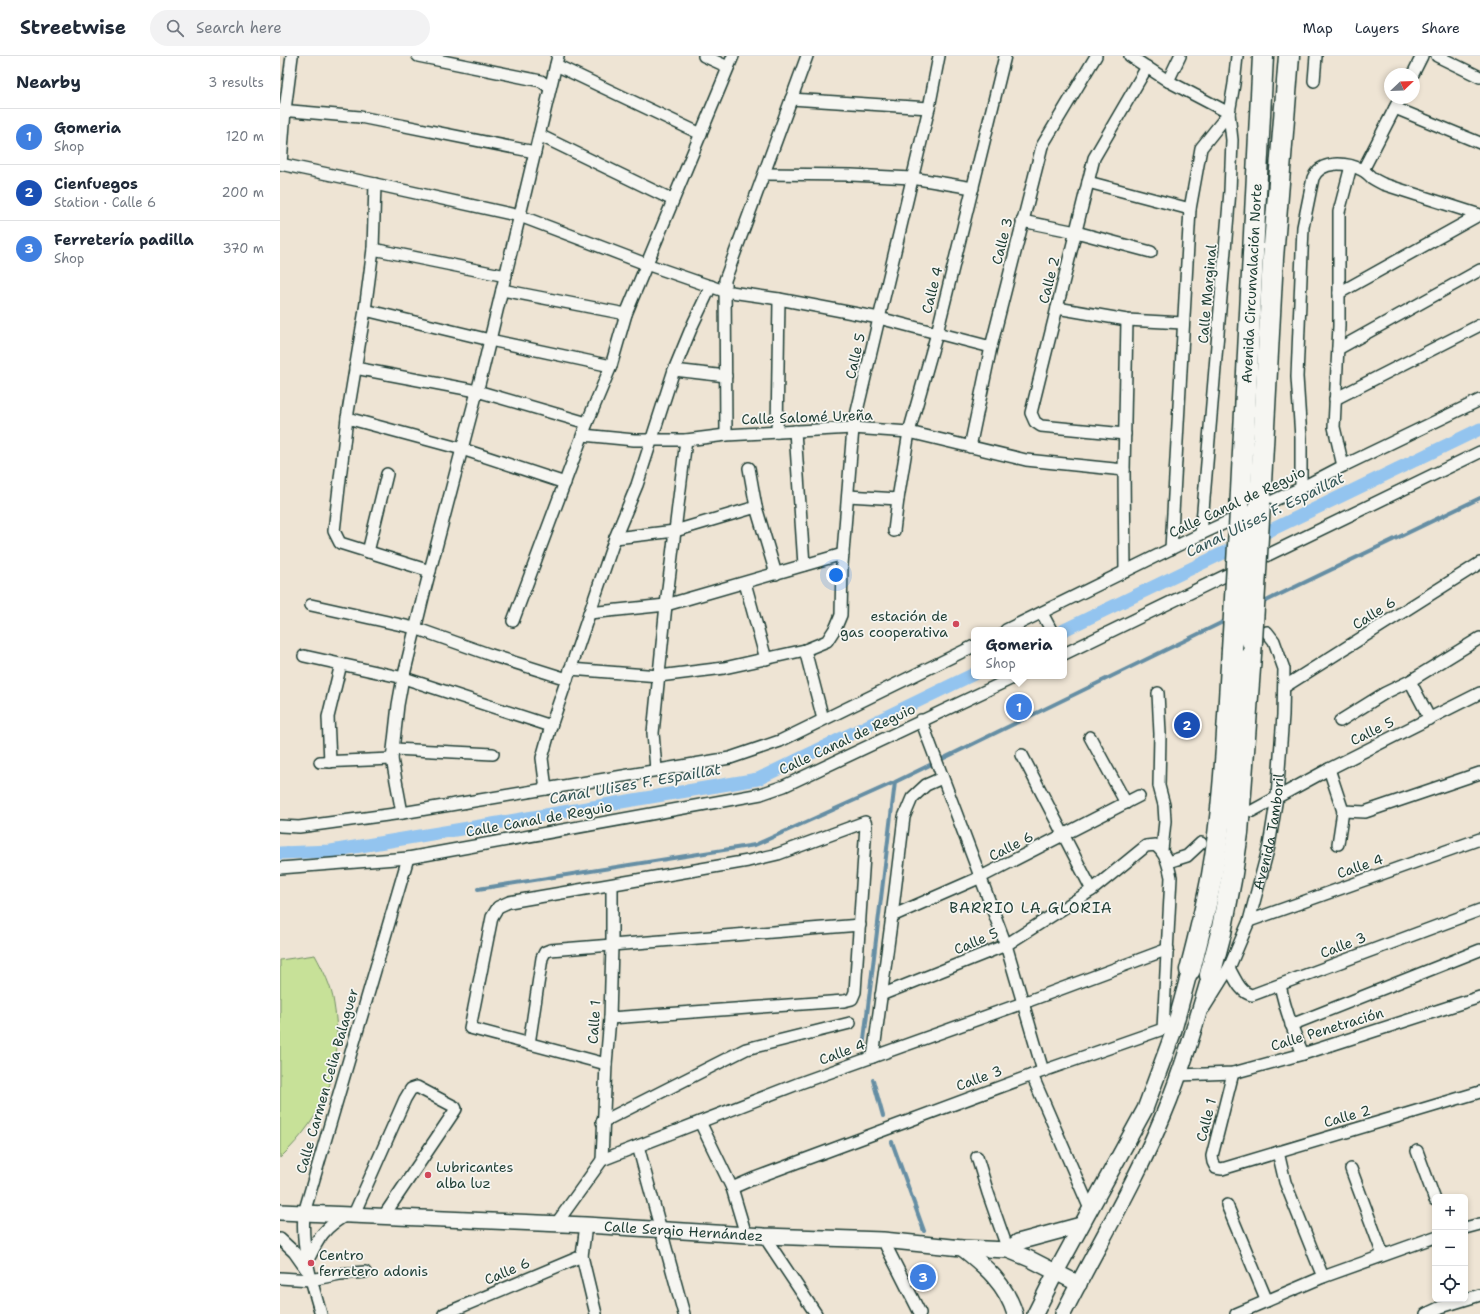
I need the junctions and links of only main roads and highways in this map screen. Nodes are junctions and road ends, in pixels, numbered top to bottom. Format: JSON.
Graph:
{"nodes":[{"id":1,"x":1263,"y":56,"type":"edge"},
{"id":2,"x":1289,"y":56,"type":"edge"},
{"id":3,"x":1190,"y":970,"type":"road end"},
{"id":4,"x":1210,"y":975,"type":"road end"}],
"edges":[{"from":1,"to":3,"type":"highway","name":"Avenida Circunvalación Norte","bridge":true},
{"from":2,"to":4,"type":"highway","name":"Avenida Circunvalación Norte","bridge":true}]}
